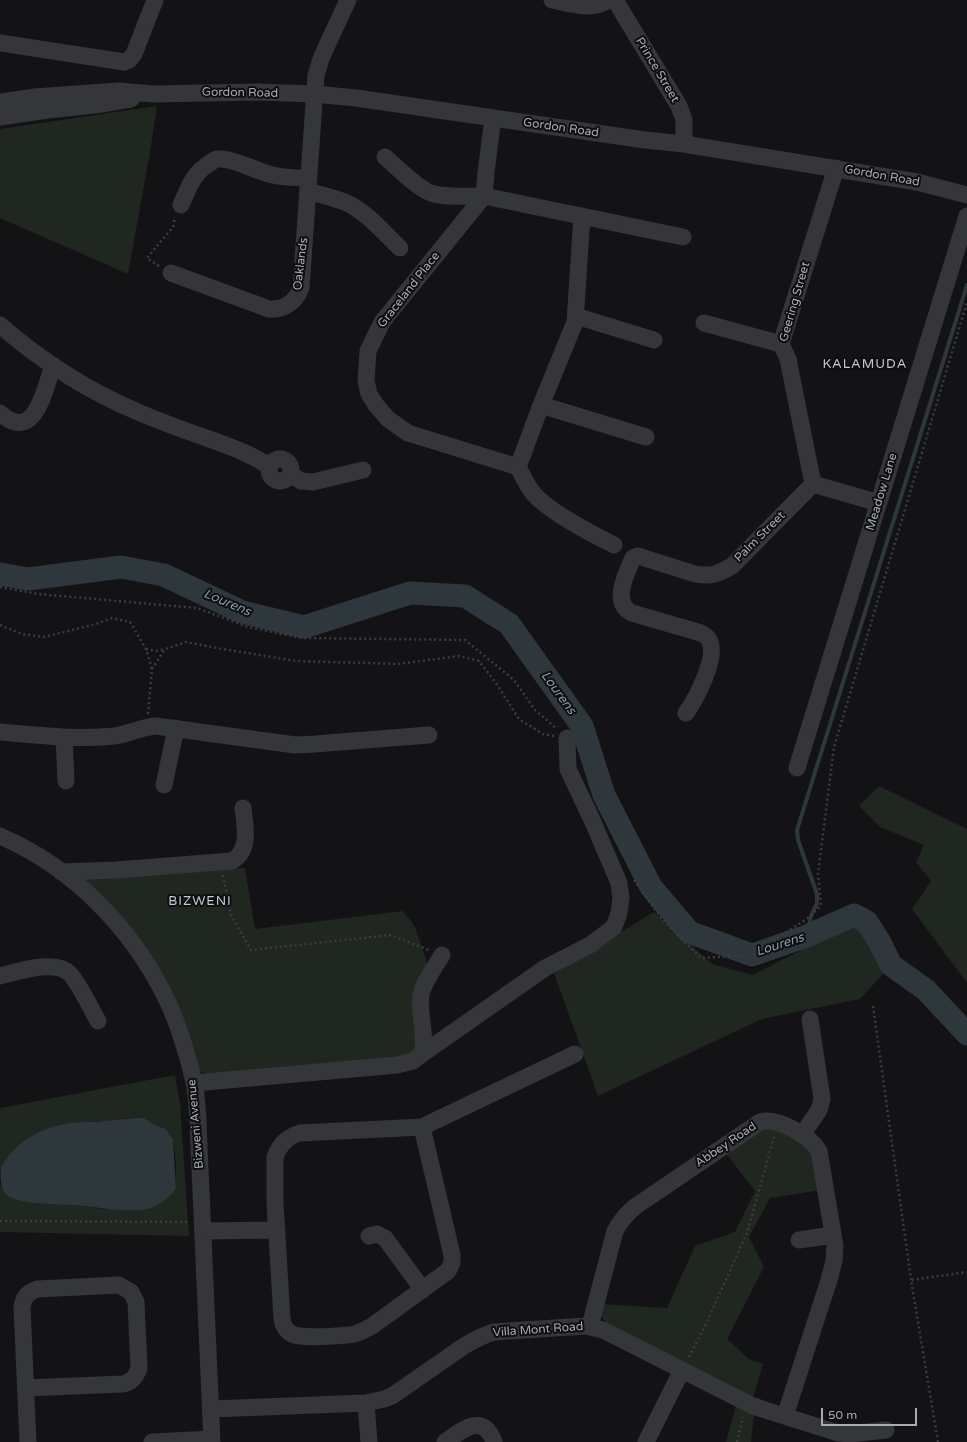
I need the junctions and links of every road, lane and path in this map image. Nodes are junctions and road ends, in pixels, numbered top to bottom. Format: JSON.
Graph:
{"nodes":[{"id":1,"x":155,"y":0,"type":"edge"},
{"id":2,"x":348,"y":0,"type":"edge"},
{"id":3,"x":552,"y":0,"type":"edge"},
{"id":4,"x":609,"y":0,"type":"edge"},
{"id":5,"x":615,"y":0,"type":"edge"},
{"id":6,"x":0,"y":43,"type":"edge"},
{"id":7,"x":153,"y":94,"type":"junction"},
{"id":8,"x":314,"y":94,"type":"junction"},
{"id":9,"x":0,"y":102,"type":"edge"},
{"id":10,"x":0,"y":117,"type":"edge"},
{"id":11,"x":493,"y":118,"type":"junction"},
{"id":12,"x":684,"y":144,"type":"junction"},
{"id":13,"x":385,"y":157,"type":"dead end"},
{"id":14,"x":836,"y":168,"type":"junction"},
{"id":15,"x":309,"y":185,"type":"junction"},
{"id":16,"x":967,"y":194,"type":"edge"},
{"id":17,"x":484,"y":196,"type":"junction"},
{"id":18,"x":181,"y":205,"type":"joint"},
{"id":19,"x":582,"y":216,"type":"junction"},
{"id":20,"x":967,"y":216,"type":"edge"},
{"id":21,"x":683,"y":237,"type":"dead end"},
{"id":22,"x":400,"y":248,"type":"dead end"},
{"id":23,"x":171,"y":273,"type":"joint"},
{"id":24,"x":967,"y":302,"type":"edge"},
{"id":25,"x":576,"y":316,"type":"junction"},
{"id":26,"x":704,"y":323,"type":"dead end"},
{"id":27,"x":0,"y":325,"type":"edge"},
{"id":28,"x":654,"y":340,"type":"dead end"},
{"id":29,"x":781,"y":344,"type":"junction"},
{"id":30,"x":53,"y":365,"type":"junction"},
{"id":31,"x":541,"y":405,"type":"junction"},
{"id":32,"x":0,"y":413,"type":"edge"},
{"id":33,"x":646,"y":437,"type":"dead end"},
{"id":34,"x":518,"y":467,"type":"junction"},
{"id":35,"x":363,"y":470,"type":"dead end"},
{"id":36,"x":813,"y":484,"type":"junction"},
{"id":37,"x":879,"y":502,"type":"junction"},
{"id":38,"x":614,"y":545,"type":"dead end"},
{"id":39,"x":0,"y":587,"type":"edge"},
{"id":40,"x":0,"y":625,"type":"edge"},
{"id":41,"x":146,"y":649,"type":"junction"},
{"id":42,"x":165,"y":649,"type":"junction"},
{"id":43,"x":152,"y":670,"type":"junction"},
{"id":44,"x":686,"y":713,"type":"dead end"},
{"id":45,"x":146,"y":726,"type":"junction"},
{"id":46,"x":176,"y":728,"type":"junction"},
{"id":47,"x":0,"y":732,"type":"edge"},
{"id":48,"x":429,"y":735,"type":"dead end"},
{"id":49,"x":64,"y":737,"type":"junction"},
{"id":50,"x":567,"y":738,"type":"junction"},
{"id":51,"x":797,"y":768,"type":"dead end"},
{"id":52,"x":66,"y":781,"type":"dead end"},
{"id":53,"x":164,"y":785,"type":"dead end"},
{"id":54,"x":243,"y":808,"type":"dead end"},
{"id":55,"x":0,"y":836,"type":"edge"},
{"id":56,"x":220,"y":862,"type":"junction"},
{"id":57,"x":61,"y":872,"type":"junction"},
{"id":58,"x":630,"y":874,"type":"dead end"},
{"id":59,"x":442,"y":955,"type":"joint"},
{"id":60,"x":0,"y":976,"type":"edge"},
{"id":61,"x":872,"y":1006,"type":"dead end"},
{"id":62,"x":810,"y":1018,"type":"dead end"},
{"id":63,"x":98,"y":1021,"type":"dead end"},
{"id":64,"x":422,"y":1054,"type":"junction"},
{"id":65,"x":575,"y":1054,"type":"dead end"},
{"id":66,"x":194,"y":1084,"type":"junction"},
{"id":67,"x":778,"y":1122,"type":"junction"},
{"id":68,"x":422,"y":1127,"type":"junction"},
{"id":69,"x":802,"y":1135,"type":"junction"},
{"id":70,"x":0,"y":1222,"type":"edge"},
{"id":71,"x":203,"y":1227,"type":"junction"},
{"id":72,"x":277,"y":1230,"type":"junction"},
{"id":73,"x":833,"y":1235,"type":"junction"},
{"id":74,"x":369,"y":1236,"type":"dead end"},
{"id":75,"x":799,"y":1240,"type":"dead end"},
{"id":76,"x":967,"y":1272,"type":"edge"},
{"id":77,"x":911,"y":1280,"type":"junction"},
{"id":78,"x":423,"y":1290,"type":"junction"},
{"id":79,"x":590,"y":1326,"type":"junction"},
{"id":80,"x":682,"y":1370,"type":"junction"},
{"id":81,"x":26,"y":1388,"type":"junction"},
{"id":82,"x":366,"y":1403,"type":"junction"},
{"id":83,"x":747,"y":1403,"type":"junction"},
{"id":84,"x":211,"y":1409,"type":"junction"},
{"id":85,"x":785,"y":1416,"type":"junction"},
{"id":86,"x":886,"y":1430,"type":"dead end"},
{"id":87,"x":850,"y":1438,"type":"edge"},
{"id":88,"x":212,"y":1440,"type":"edge"},
{"id":89,"x":28,"y":1442,"type":"edge"},
{"id":90,"x":152,"y":1442,"type":"edge"},
{"id":91,"x":369,"y":1442,"type":"edge"},
{"id":92,"x":445,"y":1442,"type":"edge"},
{"id":93,"x":494,"y":1442,"type":"edge"},
{"id":94,"x":646,"y":1442,"type":"edge"},
{"id":95,"x":736,"y":1442,"type":"edge"},
{"id":96,"x":938,"y":1442,"type":"edge"}],
"edges":[{"from":1,"to":6,"type":"street"},
{"from":2,"to":8,"type":"street","name":"Oaklands"},
{"from":3,"to":4,"type":"street"},
{"from":5,"to":12,"type":"street","name":"Prince Street"},
{"from":7,"to":8,"type":"street","name":"Gordon Road"},
{"from":7,"to":9,"type":"street","name":"Gordon Road"},
{"from":7,"to":10,"type":"street","name":"Gordon Road"},
{"from":8,"to":11,"type":"street","name":"Gordon Road"},
{"from":8,"to":15,"type":"street","name":"Oaklands"},
{"from":11,"to":12,"type":"street","name":"Gordon Road"},
{"from":11,"to":17,"type":"street"},
{"from":12,"to":14,"type":"street","name":"Gordon Road"},
{"from":13,"to":17,"type":"street"},
{"from":14,"to":16,"type":"street","name":"Gordon Road"},
{"from":14,"to":29,"type":"street","name":"Geering Street"},
{"from":15,"to":18,"type":"street"},
{"from":15,"to":22,"type":"street"},
{"from":15,"to":23,"type":"street","name":"Oaklands"},
{"from":17,"to":19,"type":"street"},
{"from":17,"to":34,"type":"street","name":"Graceland Place"},
{"from":18,"to":23,"type":"path"},
{"from":19,"to":21,"type":"street"},
{"from":19,"to":25,"type":"street"},
{"from":20,"to":37,"type":"street","name":"Meadow Lane"},
{"from":24,"to":58,"type":"path"},
{"from":25,"to":28,"type":"street"},
{"from":25,"to":31,"type":"street"},
{"from":26,"to":29,"type":"street"},
{"from":27,"to":30,"type":"street"},
{"from":29,"to":36,"type":"street","name":"Geering Street"},
{"from":30,"to":32,"type":"street"},
{"from":30,"to":35,"type":"street"},
{"from":31,"to":33,"type":"street"},
{"from":31,"to":34,"type":"street"},
{"from":34,"to":38,"type":"street"},
{"from":36,"to":37,"type":"street"},
{"from":36,"to":44,"type":"street","name":"Palm Street"},
{"from":37,"to":51,"type":"street","name":"Meadow Lane"},
{"from":39,"to":50,"type":"path"},
{"from":40,"to":41,"type":"path"},
{"from":41,"to":42,"type":"path"},
{"from":41,"to":43,"type":"path"},
{"from":42,"to":43,"type":"path"},
{"from":42,"to":50,"type":"path"},
{"from":43,"to":45,"type":"path"},
{"from":45,"to":46,"type":"street"},
{"from":45,"to":49,"type":"street"},
{"from":46,"to":48,"type":"street"},
{"from":46,"to":53,"type":"street"},
{"from":47,"to":49,"type":"street"},
{"from":49,"to":52,"type":"street"},
{"from":50,"to":64,"type":"street"},
{"from":54,"to":56,"type":"street"},
{"from":55,"to":57,"type":"street","name":"Bizweni Avenue"},
{"from":56,"to":57,"type":"street"},
{"from":56,"to":59,"type":"path"},
{"from":57,"to":66,"type":"street","name":"Bizweni Avenue"},
{"from":59,"to":64,"type":"street"},
{"from":60,"to":63,"type":"street"},
{"from":61,"to":77,"type":"path"},
{"from":62,"to":69,"type":"street"},
{"from":64,"to":66,"type":"street"},
{"from":65,"to":68,"type":"street"},
{"from":66,"to":71,"type":"street","name":"Bizweni Avenue"},
{"from":67,"to":69,"type":"street"},
{"from":67,"to":79,"type":"street","name":"Abbey Road"},
{"from":67,"to":80,"type":"path"},
{"from":68,"to":72,"type":"street"},
{"from":68,"to":78,"type":"street"},
{"from":69,"to":73,"type":"street"},
{"from":70,"to":71,"type":"path"},
{"from":71,"to":72,"type":"street"},
{"from":71,"to":84,"type":"street","name":"Bizweni Avenue"},
{"from":72,"to":78,"type":"street"},
{"from":73,"to":75,"type":"street"},
{"from":73,"to":85,"type":"street"},
{"from":74,"to":78,"type":"street"},
{"from":76,"to":77,"type":"path"},
{"from":77,"to":96,"type":"path"},
{"from":79,"to":80,"type":"street","name":"Villa Mont Road"},
{"from":79,"to":82,"type":"street","name":"Villa Mont Road"},
{"from":80,"to":83,"type":"street","name":"Villa Mont Road"},
{"from":80,"to":94,"type":"street"},
{"from":81,"to":81,"type":"street"},
{"from":81,"to":89,"type":"street"},
{"from":82,"to":84,"type":"street","name":"Villa Mont Road"},
{"from":82,"to":91,"type":"street"},
{"from":83,"to":85,"type":"street","name":"Villa Mont Road"},
{"from":83,"to":95,"type":"path"},
{"from":84,"to":88,"type":"street","name":"Bizweni Avenue"},
{"from":85,"to":87,"type":"street","name":"Villa Mont Road"},
{"from":86,"to":87,"type":"street","name":"Villa Mont Road"},
{"from":88,"to":90,"type":"street"},
{"from":92,"to":93,"type":"street"}]}
